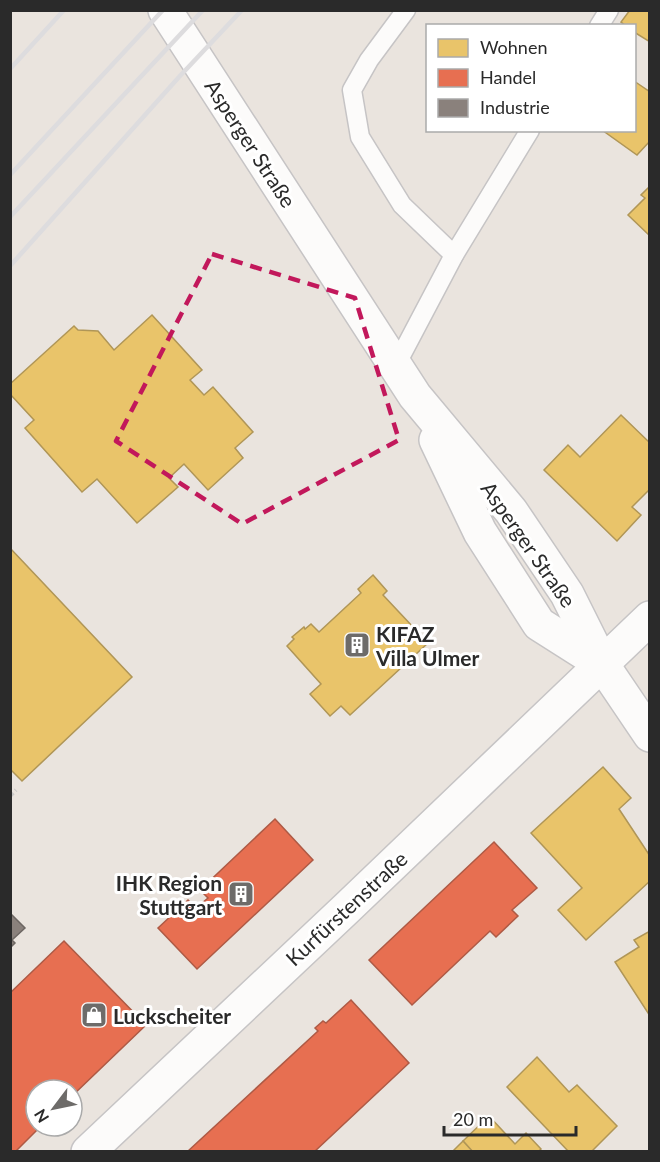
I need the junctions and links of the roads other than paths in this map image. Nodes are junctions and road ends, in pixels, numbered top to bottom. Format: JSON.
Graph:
{"nodes":[{"id":1,"x":165,"y":10,"type":"edge"},
{"id":2,"x":406,"y":10,"type":"edge"},
{"id":3,"x":609,"y":10,"type":"edge"},
{"id":4,"x":600,"y":24,"type":"edge"},
{"id":5,"x":529,"y":132,"type":"edge"},
{"id":6,"x":454,"y":255,"type":"junction"},
{"id":7,"x":395,"y":367,"type":"junction"},
{"id":8,"x":650,"y":618,"type":"edge"},
{"id":9,"x":602,"y":664,"type":"junction"},
{"id":10,"x":650,"y":735,"type":"edge"},
{"id":11,"x":88,"y":1152,"type":"edge"}],
"edges":[{"from":1,"to":7,"type":"street","name":"Asperger Straße"},
{"from":2,"to":6,"type":"lane"},
{"from":3,"to":4,"type":"lane"},
{"from":5,"to":6,"type":"lane"},
{"from":6,"to":7,"type":"lane"},
{"from":7,"to":9,"type":"street","name":"Asperger Straße"},
{"from":8,"to":9,"type":"street","name":"Kurfürstenstraße"},
{"from":9,"to":10,"type":"street","name":"Asperger Straße"},
{"from":9,"to":11,"type":"street","name":"Kurfürstenstraße"}]}
